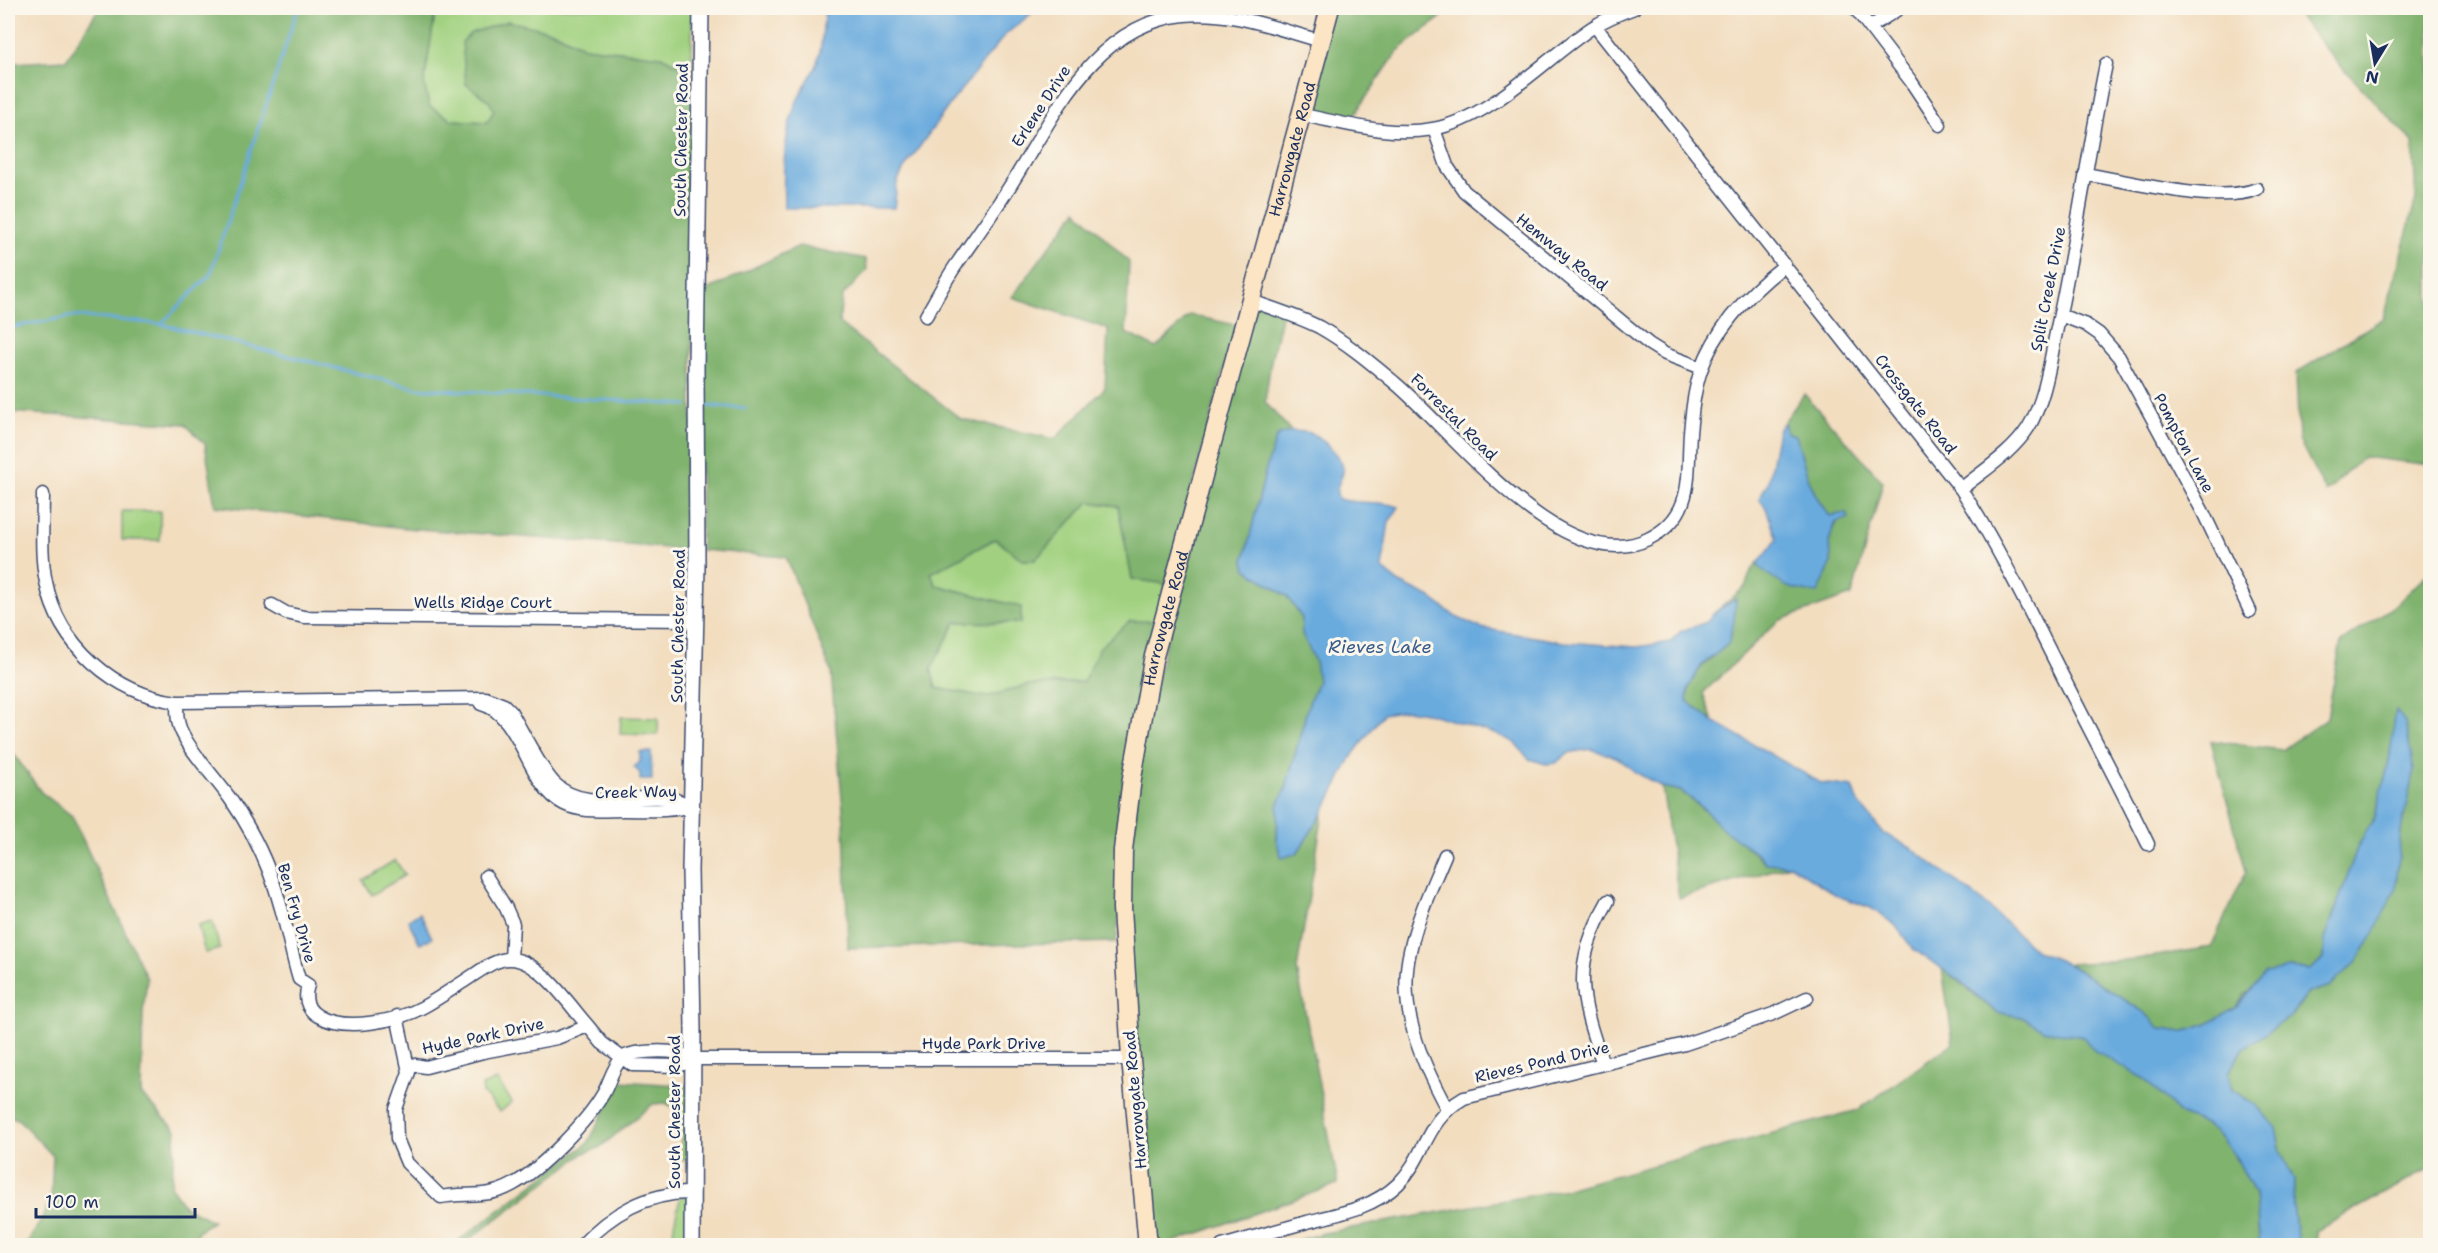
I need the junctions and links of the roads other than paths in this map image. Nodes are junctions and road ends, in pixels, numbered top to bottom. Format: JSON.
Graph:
{"nodes":[{"id":1,"x":701,"y":8,"type":"edge"},
{"id":2,"x":1330,"y":8,"type":"edge"},
{"id":3,"x":1634,"y":8,"type":"edge"},
{"id":4,"x":1855,"y":8,"type":"edge"},
{"id":5,"x":1900,"y":8,"type":"edge"},
{"id":6,"x":1595,"y":26,"type":"junction"},
{"id":7,"x":1870,"y":27,"type":"junction"},
{"id":8,"x":1321,"y":41,"type":"junction"},
{"id":9,"x":2106,"y":64,"type":"dead end"},
{"id":10,"x":1302,"y":115,"type":"junction"},
{"id":11,"x":1941,"y":126,"type":"dead end"},
{"id":12,"x":1434,"y":129,"type":"junction"},
{"id":13,"x":2085,"y":174,"type":"junction"},
{"id":14,"x":2257,"y":189,"type":"dead end"},
{"id":15,"x":1785,"y":265,"type":"junction"},
{"id":16,"x":1251,"y":301,"type":"junction"},
{"id":17,"x":2060,"y":315,"type":"junction"},
{"id":18,"x":926,"y":316,"type":"dead end"},
{"id":19,"x":1702,"y":368,"type":"junction"},
{"id":20,"x":1961,"y":489,"type":"junction"},
{"id":21,"x":43,"y":494,"type":"dead end"},
{"id":22,"x":272,"y":605,"type":"dead end"},
{"id":23,"x":2250,"y":611,"type":"dead end"},
{"id":24,"x":696,"y":620,"type":"junction"},
{"id":25,"x":177,"y":702,"type":"junction"},
{"id":26,"x":692,"y":806,"type":"junction"},
{"id":27,"x":2148,"y":844,"type":"dead end"},
{"id":28,"x":1445,"y":855,"type":"dead end"},
{"id":29,"x":486,"y":876,"type":"dead end"},
{"id":30,"x":1608,"y":901,"type":"dead end"},
{"id":31,"x":511,"y":959,"type":"junction"},
{"id":32,"x":1807,"y":998,"type":"dead end"},
{"id":33,"x":397,"y":1016,"type":"junction"},
{"id":34,"x":588,"y":1026,"type":"junction"},
{"id":35,"x":621,"y":1058,"type":"junction"},
{"id":36,"x":693,"y":1059,"type":"junction"},
{"id":37,"x":1131,"y":1059,"type":"junction"},
{"id":38,"x":409,"y":1064,"type":"junction"},
{"id":39,"x":1603,"y":1064,"type":"junction"},
{"id":40,"x":1447,"y":1109,"type":"junction"},
{"id":41,"x":692,"y":1193,"type":"junction"},
{"id":42,"x":581,"y":1245,"type":"edge"},
{"id":43,"x":692,"y":1245,"type":"edge"},
{"id":44,"x":1148,"y":1245,"type":"edge"},
{"id":45,"x":1222,"y":1245,"type":"edge"}],
"edges":[{"from":1,"to":24,"type":"street","name":"South Chester Road"},
{"from":2,"to":8,"type":"main road","name":"Harrowgate Road"},
{"from":3,"to":6,"type":"street"},
{"from":4,"to":7,"type":"street"},
{"from":5,"to":7,"type":"street"},
{"from":6,"to":12,"type":"street"},
{"from":6,"to":15,"type":"street","name":"Crossgate Road"},
{"from":7,"to":11,"type":"street"},
{"from":8,"to":10,"type":"main road","name":"Harrowgate Road"},
{"from":8,"to":18,"type":"street","name":"Erlene Drive"},
{"from":9,"to":13,"type":"street","name":"Split Creek Drive"},
{"from":10,"to":12,"type":"street"},
{"from":10,"to":16,"type":"main road","name":"Harrowgate Road"},
{"from":12,"to":19,"type":"street","name":"Hemway Road"},
{"from":13,"to":14,"type":"street"},
{"from":13,"to":17,"type":"street","name":"Split Creek Drive"},
{"from":15,"to":19,"type":"street"},
{"from":15,"to":20,"type":"street","name":"Crossgate Road"},
{"from":16,"to":19,"type":"street","name":"Forrestal Road"},
{"from":16,"to":37,"type":"main road","name":"Harrowgate Road"},
{"from":17,"to":20,"type":"street","name":"Split Creek Drive"},
{"from":17,"to":23,"type":"street","name":"Pompton Lane"},
{"from":20,"to":27,"type":"street","name":"Crossgate Road"},
{"from":21,"to":25,"type":"street","name":"Creek Way"},
{"from":22,"to":24,"type":"street","name":"Wells Ridge Court"},
{"from":24,"to":26,"type":"street","name":"South Chester Road"},
{"from":25,"to":26,"type":"street","name":"Creek Way"},
{"from":25,"to":33,"type":"street","name":"Ben Fry Drive"},
{"from":26,"to":36,"type":"street","name":"South Chester Road"},
{"from":28,"to":40,"type":"street"},
{"from":29,"to":31,"type":"street"},
{"from":30,"to":39,"type":"street"},
{"from":31,"to":33,"type":"street","name":"Ben Fry Drive"},
{"from":31,"to":34,"type":"street"},
{"from":32,"to":39,"type":"street","name":"Rieves Pond Drive"},
{"from":33,"to":38,"type":"street"},
{"from":34,"to":35,"type":"street","name":"Hyde Park Drive"},
{"from":34,"to":38,"type":"street","name":"Hyde Park Drive"},
{"from":35,"to":36,"type":"street","name":"Hyde Park Drive"},
{"from":35,"to":38,"type":"street","name":"Hyde Park Drive"},
{"from":36,"to":37,"type":"street","name":"Hyde Park Drive"},
{"from":36,"to":41,"type":"street","name":"South Chester Road"},
{"from":37,"to":44,"type":"main road","name":"Harrowgate Road"},
{"from":39,"to":40,"type":"street","name":"Rieves Pond Drive"},
{"from":40,"to":45,"type":"street","name":"Rieves Pond Drive"},
{"from":41,"to":42,"type":"street"},
{"from":41,"to":43,"type":"street","name":"South Chester Road"}]}
